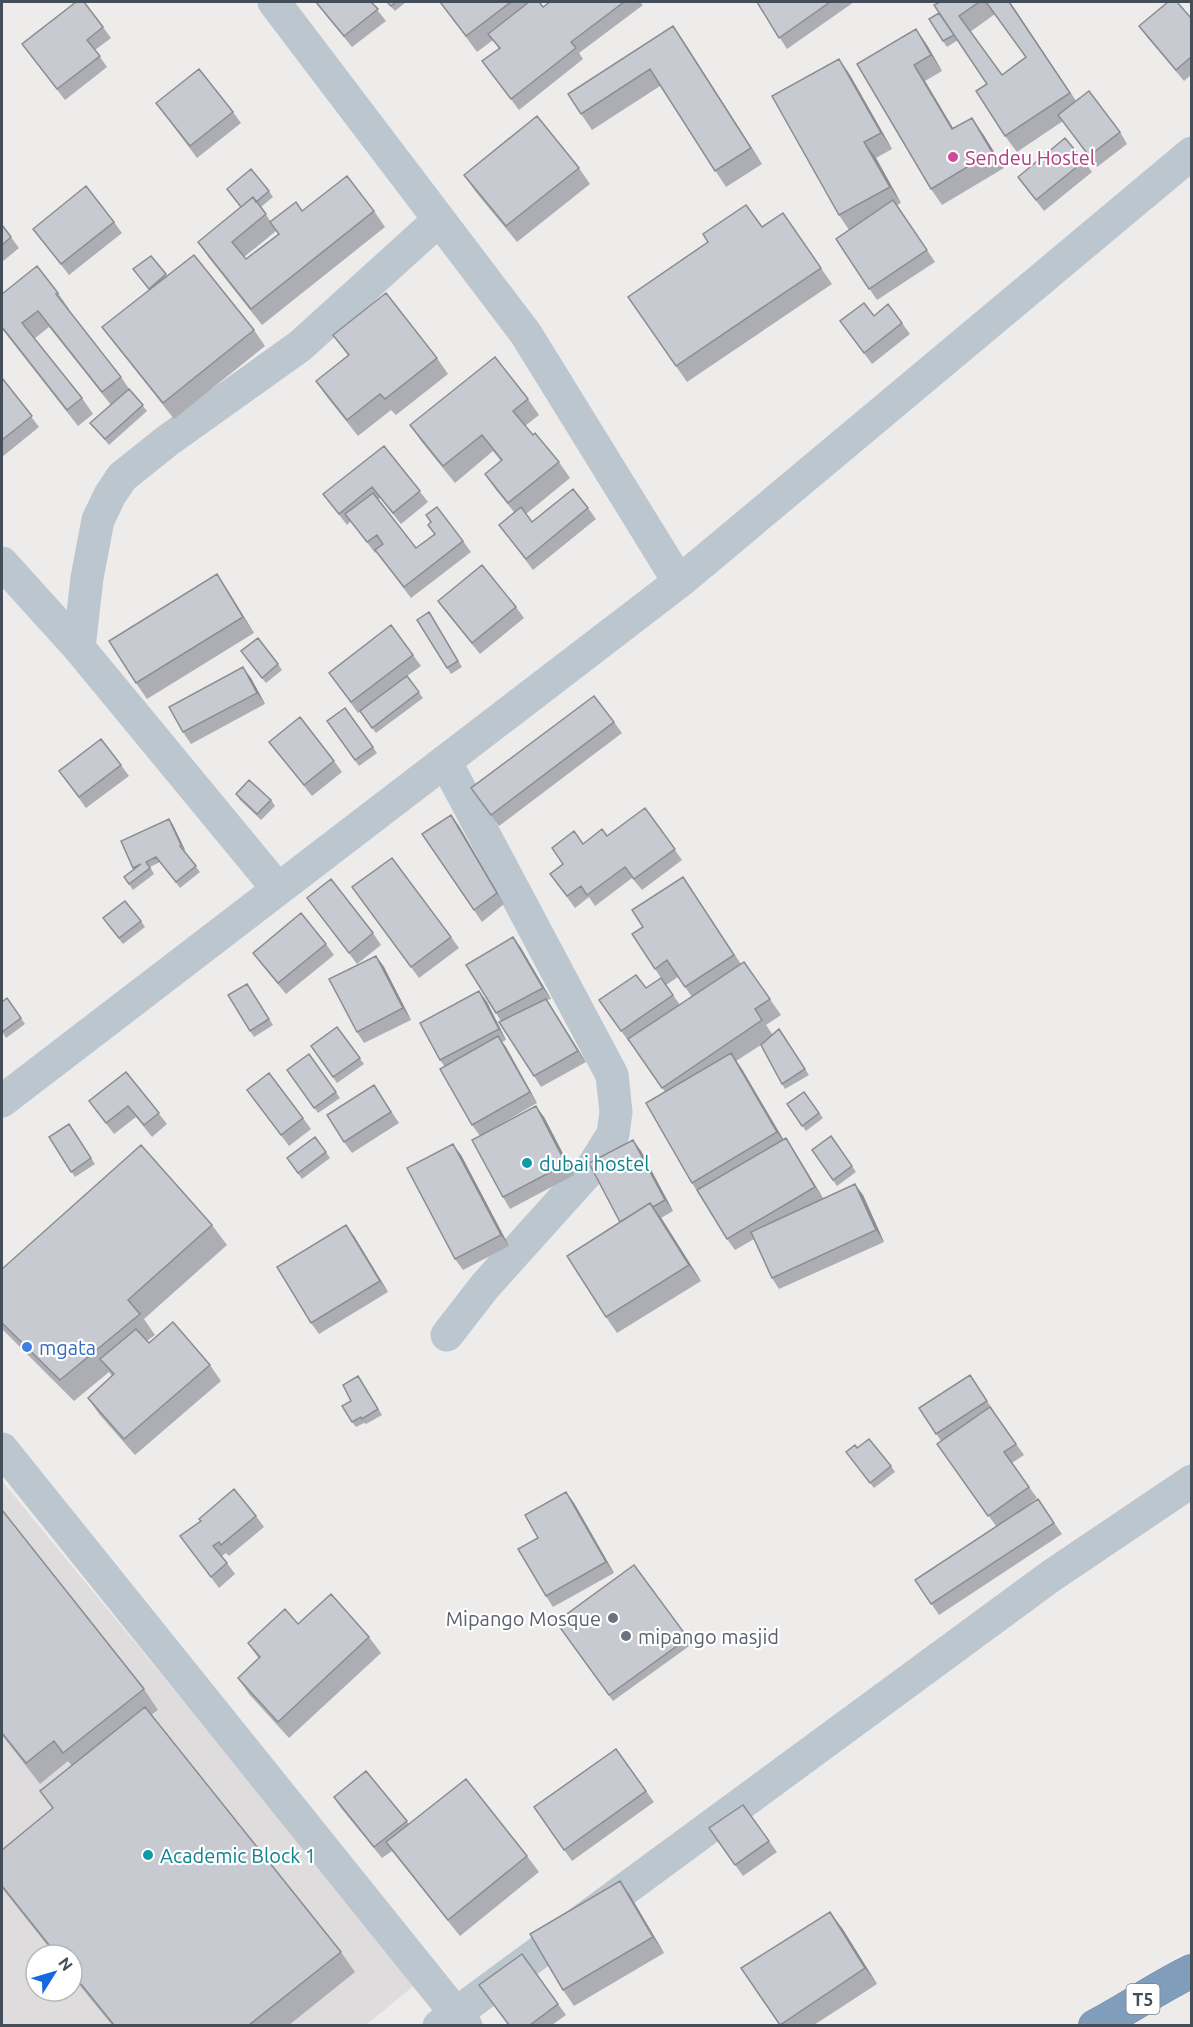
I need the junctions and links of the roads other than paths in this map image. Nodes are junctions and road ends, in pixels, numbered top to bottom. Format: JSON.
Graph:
{"nodes":[{"id":1,"x":274,"y":2,"type":"edge"},
{"id":2,"x":1191,"y":153,"type":"edge"},
{"id":3,"x":439,"y":220,"type":"junction"},
{"id":4,"x":2,"y":563,"type":"edge"},
{"id":5,"x":679,"y":582,"type":"junction"},
{"id":6,"x":79,"y":648,"type":"junction"},
{"id":7,"x":445,"y":761,"type":"junction"},
{"id":8,"x":278,"y":889,"type":"junction"},
{"id":9,"x":2,"y":1101,"type":"edge"},
{"id":10,"x":447,"y":1335,"type":"dead end"},
{"id":11,"x":2,"y":1449,"type":"edge"},
{"id":12,"x":1191,"y":1481,"type":"edge"},
{"id":13,"x":1191,"y":1971,"type":"edge"},
{"id":14,"x":1128,"y":2018,"type":"edge"},
{"id":15,"x":454,"y":2021,"type":"edge"},
{"id":16,"x":1095,"y":2025,"type":"edge"}],
"edges":[{"from":1,"to":3,"type":"street"},
{"from":2,"to":5,"type":"street"},
{"from":3,"to":5,"type":"street"},
{"from":3,"to":6,"type":"street"},
{"from":4,"to":6,"type":"street"},
{"from":5,"to":7,"type":"street"},
{"from":6,"to":8,"type":"street"},
{"from":7,"to":8,"type":"street"},
{"from":7,"to":10,"type":"street"},
{"from":8,"to":9,"type":"street"},
{"from":11,"to":15,"type":"street"},
{"from":12,"to":15,"type":"street"},
{"from":13,"to":14,"type":"highway","number":"T5"},
{"from":14,"to":16,"type":"highway","number":"T5"}]}
